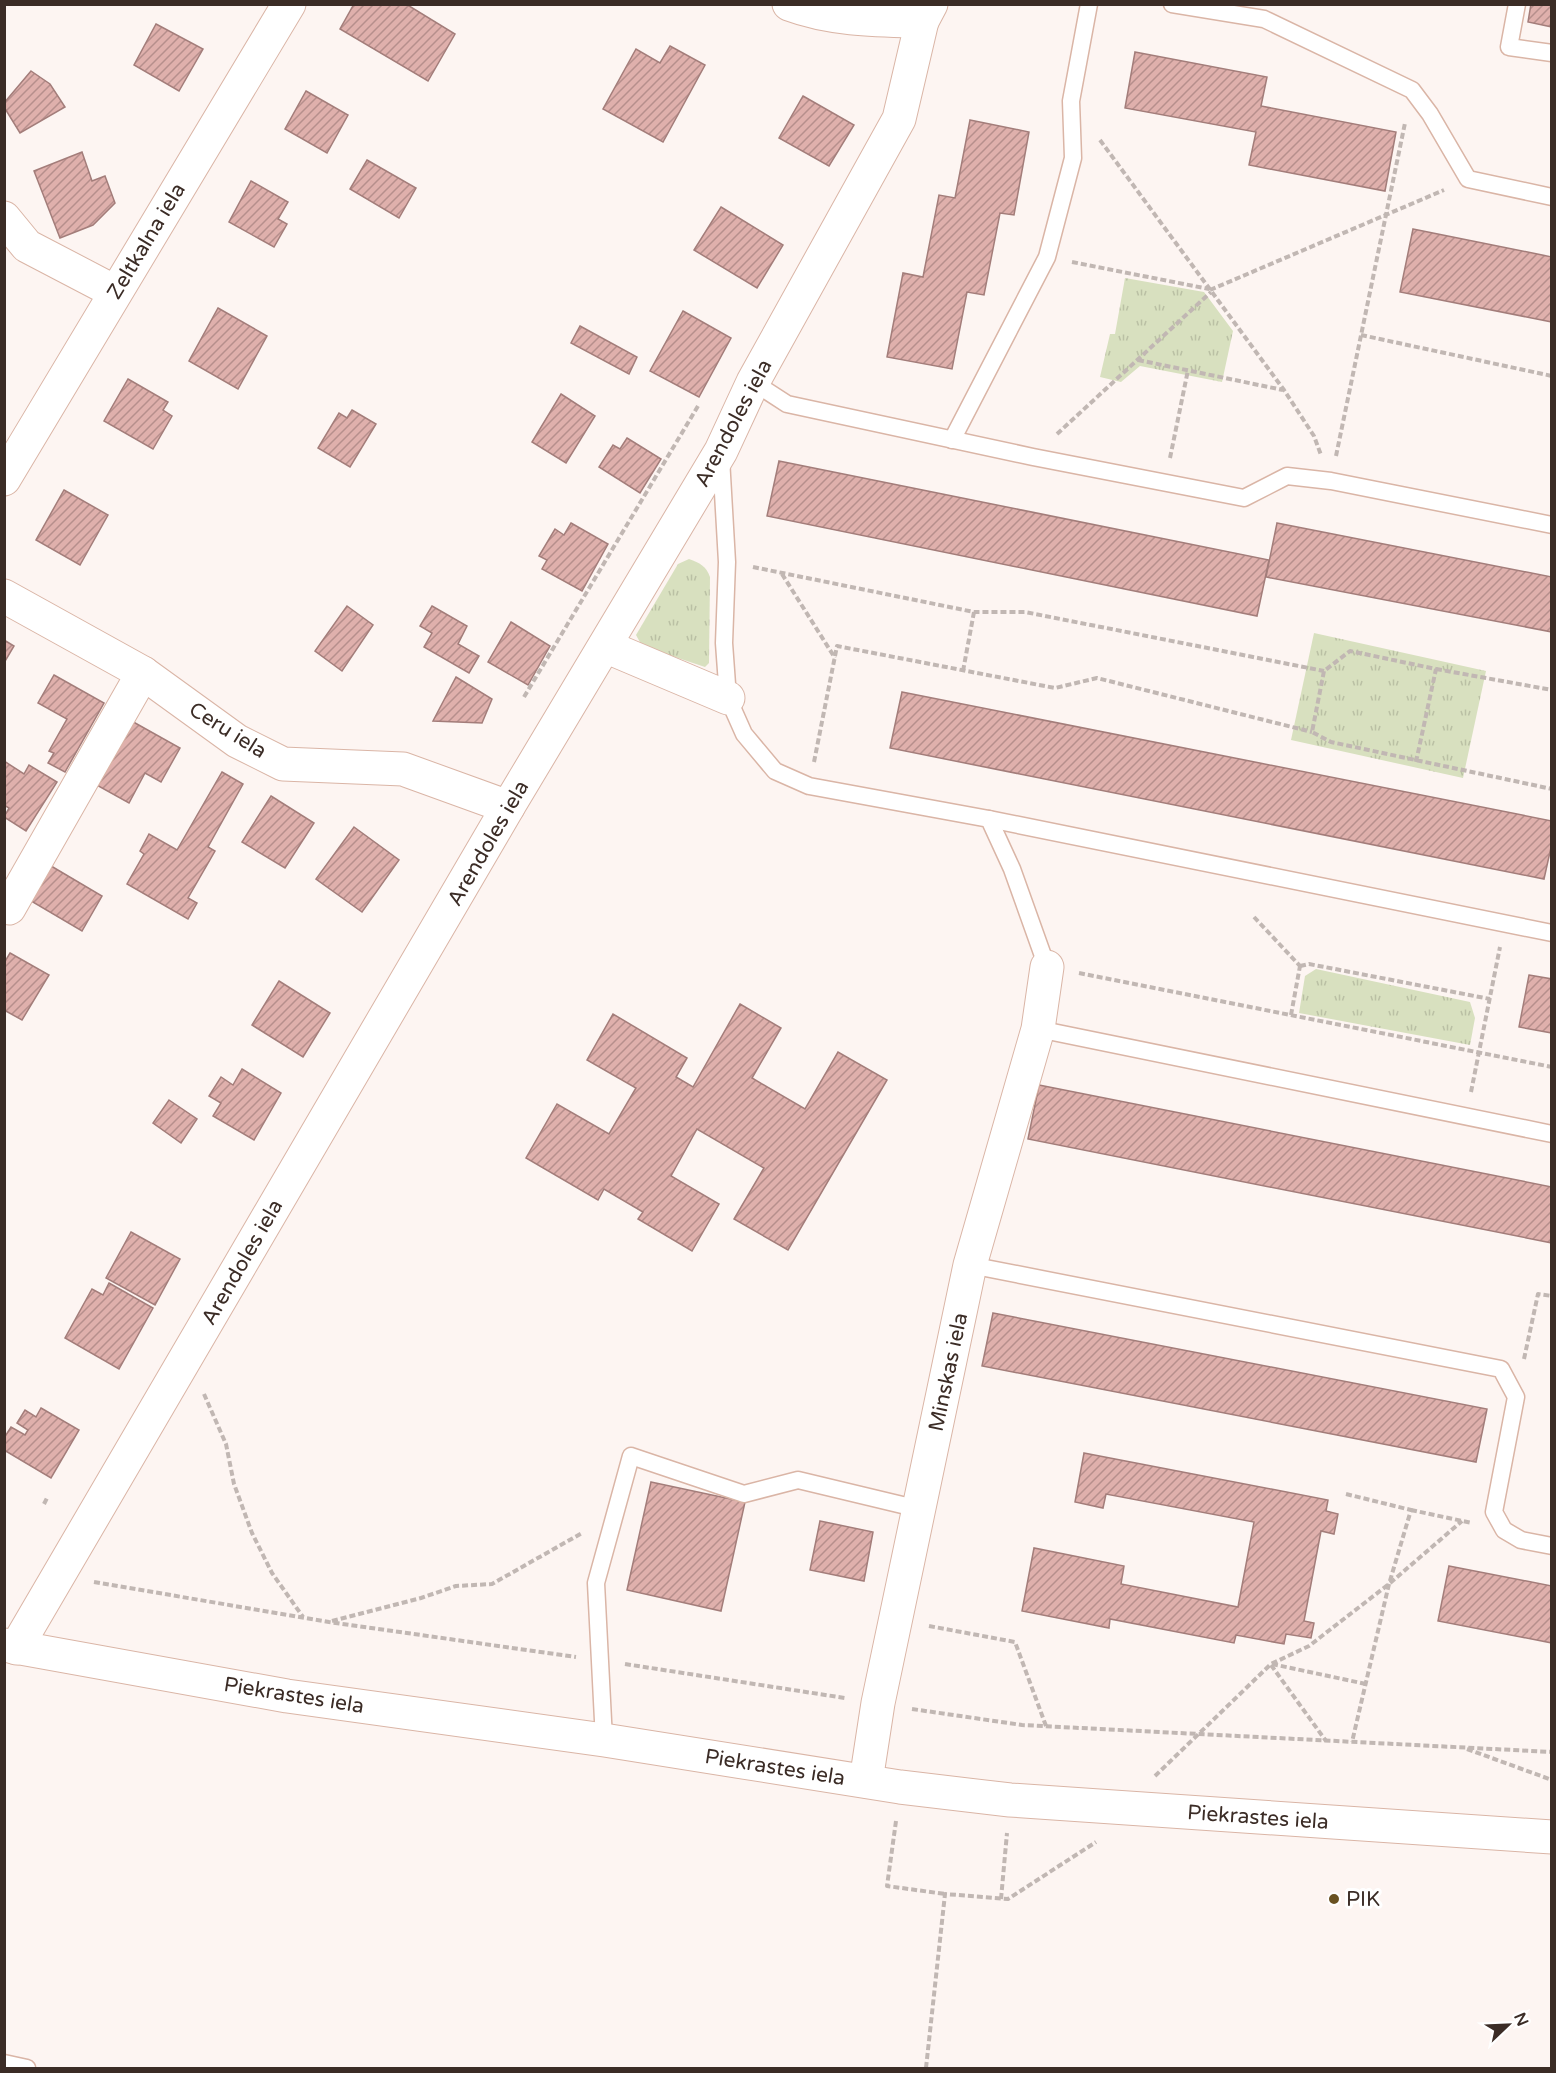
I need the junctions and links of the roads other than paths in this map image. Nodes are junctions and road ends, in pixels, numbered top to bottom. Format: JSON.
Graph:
{"nodes":[{"id":1,"x":289,"y":4,"type":"edge"},
{"id":2,"x":789,"y":4,"type":"edge"},
{"id":3,"x":1089,"y":4,"type":"edge"},
{"id":4,"x":1172,"y":4,"type":"edge"},
{"id":5,"x":1517,"y":4,"type":"edge"},
{"id":6,"x":926,"y":13,"type":"edge"},
{"id":7,"x":1551,"y":53,"type":"edge"},
{"id":8,"x":1551,"y":196,"type":"edge"},
{"id":9,"x":4,"y":218,"type":"edge"},
{"id":10,"x":115,"y":292,"type":"junction"},
{"id":11,"x":753,"y":382,"type":"junction"},
{"id":12,"x":952,"y":440,"type":"junction"},
{"id":13,"x":721,"y":451,"type":"junction"},
{"id":14,"x":4,"y":479,"type":"edge"},
{"id":15,"x":1551,"y":525,"type":"edge"},
{"id":16,"x":4,"y":596,"type":"edge"},
{"id":17,"x":605,"y":646,"type":"junction"},
{"id":18,"x":143,"y":673,"type":"junction"},
{"id":19,"x":728,"y":698,"type":"junction"},
{"id":20,"x":508,"y":807,"type":"junction"},
{"id":21,"x":989,"y":819,"type":"junction"},
{"id":22,"x":9,"y":908,"type":"dead end"},
{"id":23,"x":1551,"y":933,"type":"edge"},
{"id":24,"x":1047,"y":967,"type":"joint"},
{"id":25,"x":1038,"y":1029,"type":"junction"},
{"id":26,"x":1551,"y":1134,"type":"edge"},
{"id":27,"x":970,"y":1265,"type":"junction"},
{"id":28,"x":919,"y":1509,"type":"junction"},
{"id":29,"x":1551,"y":1546,"type":"edge"},
{"id":30,"x":10,"y":1646,"type":"edge"},
{"id":31,"x":604,"y":1740,"type":"junction"},
{"id":32,"x":866,"y":1781,"type":"junction"},
{"id":33,"x":1551,"y":1837,"type":"edge"},
{"id":34,"x":4,"y":2063,"type":"edge"},
{"id":35,"x":27,"y":2068,"type":"edge"}],
"edges":[{"from":1,"to":10,"type":"street","name":"Zeltkalna iela"},
{"from":2,"to":6,"type":"street"},
{"from":3,"to":12,"type":"lane"},
{"from":4,"to":8,"type":"lane"},
{"from":5,"to":7,"type":"lane"},
{"from":6,"to":11,"type":"street","name":"Arendoles iela"},
{"from":9,"to":10,"type":"street"},
{"from":10,"to":14,"type":"street","name":"Zeltkalna iela"},
{"from":11,"to":12,"type":"lane"},
{"from":11,"to":13,"type":"street","name":"Arendoles iela"},
{"from":12,"to":15,"type":"lane"},
{"from":13,"to":17,"type":"street","name":"Arendoles iela"},
{"from":13,"to":19,"type":"lane"},
{"from":16,"to":18,"type":"street","name":"Ceru iela"},
{"from":17,"to":19,"type":"street"},
{"from":17,"to":20,"type":"street","name":"Arendoles iela"},
{"from":18,"to":20,"type":"street","name":"Ceru iela"},
{"from":18,"to":22,"type":"street"},
{"from":19,"to":21,"type":"lane"},
{"from":20,"to":30,"type":"street","name":"Arendoles iela"},
{"from":21,"to":23,"type":"lane"},
{"from":21,"to":24,"type":"lane"},
{"from":24,"to":25,"type":"street","name":"Minskas iela"},
{"from":25,"to":26,"type":"lane"},
{"from":25,"to":27,"type":"street","name":"Minskas iela"},
{"from":27,"to":28,"type":"street","name":"Minskas iela"},
{"from":27,"to":29,"type":"lane"},
{"from":28,"to":31,"type":"lane"},
{"from":28,"to":32,"type":"street","name":"Minskas iela"},
{"from":30,"to":31,"type":"street","name":"Piekrastes iela"},
{"from":31,"to":32,"type":"street","name":"Piekrastes iela"},
{"from":32,"to":33,"type":"street","name":"Piekrastes iela"},
{"from":34,"to":35,"type":"lane"}]}
